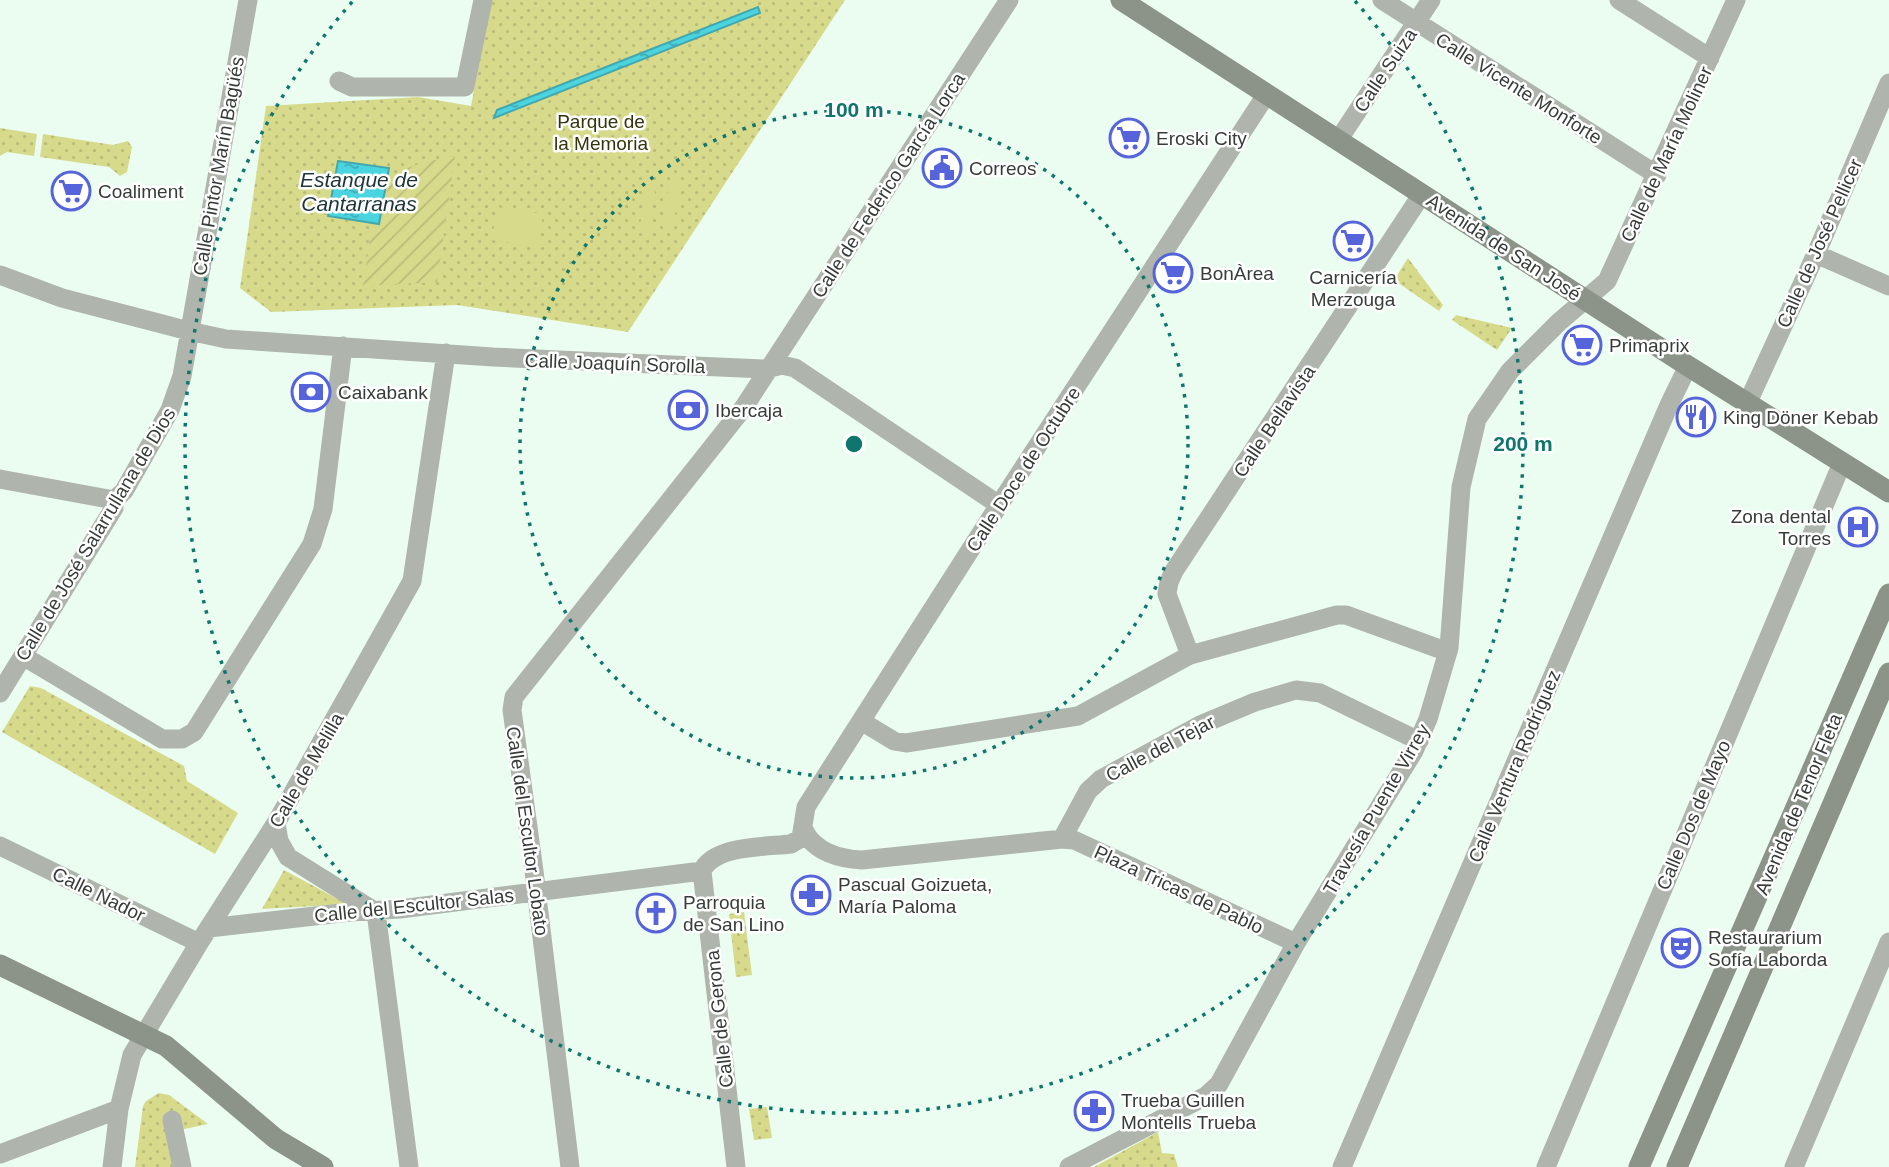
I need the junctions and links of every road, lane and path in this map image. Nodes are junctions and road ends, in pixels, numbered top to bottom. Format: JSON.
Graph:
{"nodes":[{"id":1,"x":248,"y":0,"type":"edge"},
{"id":2,"x":483,"y":0,"type":"edge"},
{"id":3,"x":1009,"y":0,"type":"edge"},
{"id":4,"x":1121,"y":0,"type":"edge"},
{"id":5,"x":1382,"y":0,"type":"edge"},
{"id":6,"x":1431,"y":0,"type":"edge"},
{"id":7,"x":1619,"y":0,"type":"edge"},
{"id":8,"x":1736,"y":0,"type":"edge"},
{"id":9,"x":1417,"y":23,"type":"junction"},
{"id":10,"x":1710,"y":58,"type":"junction"},
{"id":11,"x":339,"y":81,"type":"dead end"},
{"id":12,"x":1889,"y":83,"type":"edge"},
{"id":13,"x":1266,"y":95,"type":"junction"},
{"id":14,"x":1339,"y":139,"type":"junction"},
{"id":15,"x":1657,"y":176,"type":"junction"},
{"id":16,"x":1422,"y":194,"type":"junction"},
{"id":17,"x":1816,"y":254,"type":"junction"},
{"id":18,"x":0,"y":275,"type":"edge"},
{"id":19,"x":1889,"y":286,"type":"edge"},
{"id":20,"x":1586,"y":300,"type":"junction"},
{"id":21,"x":190,"y":331,"type":"junction"},
{"id":22,"x":343,"y":346,"type":"junction"},
{"id":23,"x":446,"y":353,"type":"junction"},
{"id":24,"x":1688,"y":366,"type":"junction"},
{"id":25,"x":766,"y":369,"type":"junction"},
{"id":26,"x":1748,"y":402,"type":"junction"},
{"id":27,"x":1842,"y":463,"type":"junction"},
{"id":28,"x":0,"y":479,"type":"edge"},
{"id":29,"x":1889,"y":492,"type":"edge"},
{"id":30,"x":114,"y":500,"type":"junction"},
{"id":31,"x":999,"y":505,"type":"junction"},
{"id":32,"x":1889,"y":594,"type":"edge"},
{"id":33,"x":1448,"y":652,"type":"junction"},
{"id":34,"x":1190,"y":655,"type":"junction"},
{"id":35,"x":23,"y":656,"type":"junction"},
{"id":36,"x":1889,"y":673,"type":"edge"},
{"id":37,"x":0,"y":693,"type":"edge"},
{"id":38,"x":861,"y":721,"type":"junction"},
{"id":39,"x":1419,"y":741,"type":"junction"},
{"id":40,"x":276,"y":823,"type":"junction"},
{"id":41,"x":798,"y":837,"type":"junction"},
{"id":42,"x":1062,"y":839,"type":"junction"},
{"id":43,"x":0,"y":846,"type":"edge"},
{"id":44,"x":702,"y":871,"type":"junction"},
{"id":45,"x":534,"y":893,"type":"junction"},
{"id":46,"x":376,"y":912,"type":"junction"},
{"id":47,"x":204,"y":935,"type":"junction"},
{"id":48,"x":1889,"y":942,"type":"edge"},
{"id":49,"x":1296,"y":943,"type":"junction"},
{"id":50,"x":0,"y":965,"type":"edge"},
{"id":51,"x":144,"y":1034,"type":"junction"},
{"id":52,"x":119,"y":1109,"type":"junction"},
{"id":53,"x":172,"y":1120,"type":"dead end"},
{"id":54,"x":0,"y":1154,"type":"edge"},
{"id":55,"x":112,"y":1167,"type":"edge"},
{"id":56,"x":182,"y":1167,"type":"edge"},
{"id":57,"x":323,"y":1167,"type":"edge"},
{"id":58,"x":409,"y":1167,"type":"edge"},
{"id":59,"x":570,"y":1167,"type":"edge"},
{"id":60,"x":736,"y":1167,"type":"edge"},
{"id":61,"x":1069,"y":1167,"type":"edge"},
{"id":62,"x":1342,"y":1167,"type":"edge"},
{"id":63,"x":1546,"y":1167,"type":"edge"},
{"id":64,"x":1639,"y":1167,"type":"edge"},
{"id":65,"x":1677,"y":1167,"type":"edge"},
{"id":66,"x":1794,"y":1167,"type":"edge"}],
"edges":[{"from":1,"to":21,"type":"street","name":"Calle Pintor Marín Bagüés"},
{"from":2,"to":11,"type":"street"},
{"from":3,"to":25,"type":"street","name":"Calle de Federico García Lorca"},
{"from":4,"to":13,"type":"main road","name":"Avenida de San José"},
{"from":5,"to":9,"type":"street","name":"Calle Vicente Monforte"},
{"from":6,"to":9,"type":"street","name":"Calle Suiza"},
{"from":7,"to":10,"type":"street"},
{"from":8,"to":10,"type":"street","name":"Calle de María Moliner"},
{"from":9,"to":14,"type":"street","name":"Calle Suiza"},
{"from":9,"to":15,"type":"street","name":"Calle Vicente Monforte"},
{"from":10,"to":15,"type":"street","name":"Calle de María Moliner"},
{"from":12,"to":17,"type":"street","name":"Calle de José Pellicer"},
{"from":13,"to":14,"type":"main road","name":"Avenida de San José"},
{"from":13,"to":31,"type":"street","name":"Calle Doce de Octubre"},
{"from":14,"to":16,"type":"main road","name":"Avenida de San José"},
{"from":15,"to":20,"type":"street","name":"Calle de María Moliner"},
{"from":16,"to":20,"type":"main road","name":"Avenida de San José"},
{"from":16,"to":34,"type":"street","name":"Calle Bellavista"},
{"from":17,"to":19,"type":"street"},
{"from":17,"to":26,"type":"street","name":"Calle de José Pellicer"},
{"from":18,"to":21,"type":"street","name":"Calle Joaquín Sorolla"},
{"from":20,"to":24,"type":"main road","name":"Avenida de San José"},
{"from":20,"to":33,"type":"street","name":"Travesía Puente Virrey"},
{"from":21,"to":22,"type":"street","name":"Calle Joaquín Sorolla"},
{"from":21,"to":30,"type":"street","name":"Calle de José Salarrullana de Dios"},
{"from":22,"to":23,"type":"street","name":"Calle Joaquín Sorolla"},
{"from":22,"to":35,"type":"street"},
{"from":23,"to":25,"type":"street","name":"Calle Joaquín Sorolla"},
{"from":23,"to":40,"type":"street","name":"Calle de Melilla"},
{"from":24,"to":26,"type":"main road","name":"Avenida de San José"},
{"from":24,"to":62,"type":"street","name":"Calle Ventura Rodríguez"},
{"from":25,"to":31,"type":"street","name":"Calle Joaquín Sorolla"},
{"from":25,"to":45,"type":"street","name":"Calle del Escultor Lobato"},
{"from":26,"to":27,"type":"main road","name":"Avenida de San José"},
{"from":27,"to":29,"type":"main road","name":"Avenida de San José"},
{"from":27,"to":63,"type":"street","name":"Calle Dos de Mayo"},
{"from":28,"to":30,"type":"street"},
{"from":30,"to":35,"type":"street","name":"Calle de José Salarrullana de Dios"},
{"from":31,"to":38,"type":"street","name":"Calle Doce de Octubre"},
{"from":32,"to":64,"type":"main road","name":"Avenida de Tenor Fleta"},
{"from":33,"to":34,"type":"street"},
{"from":33,"to":39,"type":"street","name":"Travesía Puente Virrey"},
{"from":34,"to":38,"type":"street"},
{"from":35,"to":37,"type":"street","name":"Calle de José Salarrullana de Dios"},
{"from":36,"to":65,"type":"main road","name":"Avenida de Tenor Fleta"},
{"from":38,"to":41,"type":"street","name":"Calle Doce de Octubre"},
{"from":39,"to":42,"type":"street","name":"Calle del Tejar"},
{"from":39,"to":49,"type":"street","name":"Travesía Puente Virrey"},
{"from":40,"to":46,"type":"street"},
{"from":40,"to":47,"type":"street","name":"Calle de Melilla"},
{"from":41,"to":42,"type":"street"},
{"from":41,"to":44,"type":"street"},
{"from":42,"to":49,"type":"street","name":"Plaza Tricas de Pablo"},
{"from":43,"to":47,"type":"street","name":"Calle Nador"},
{"from":44,"to":45,"type":"street","name":"Calle del Escultor Salas"},
{"from":44,"to":60,"type":"street","name":"Calle de Gerona"},
{"from":45,"to":46,"type":"street","name":"Calle del Escultor Salas"},
{"from":45,"to":59,"type":"street","name":"Calle del Escultor Lobato"},
{"from":46,"to":47,"type":"street","name":"Calle del Escultor Salas"},
{"from":46,"to":58,"type":"street"},
{"from":47,"to":51,"type":"street","name":"Calle de Melilla"},
{"from":48,"to":66,"type":"street"},
{"from":49,"to":61,"type":"street","name":"Travesía Puente Virrey"},
{"from":50,"to":51,"type":"main road"},
{"from":51,"to":52,"type":"street","name":"Calle de Melilla"},
{"from":51,"to":57,"type":"main road"},
{"from":52,"to":54,"type":"street"},
{"from":52,"to":55,"type":"street","name":"Calle de Melilla"},
{"from":53,"to":56,"type":"street"}]}
